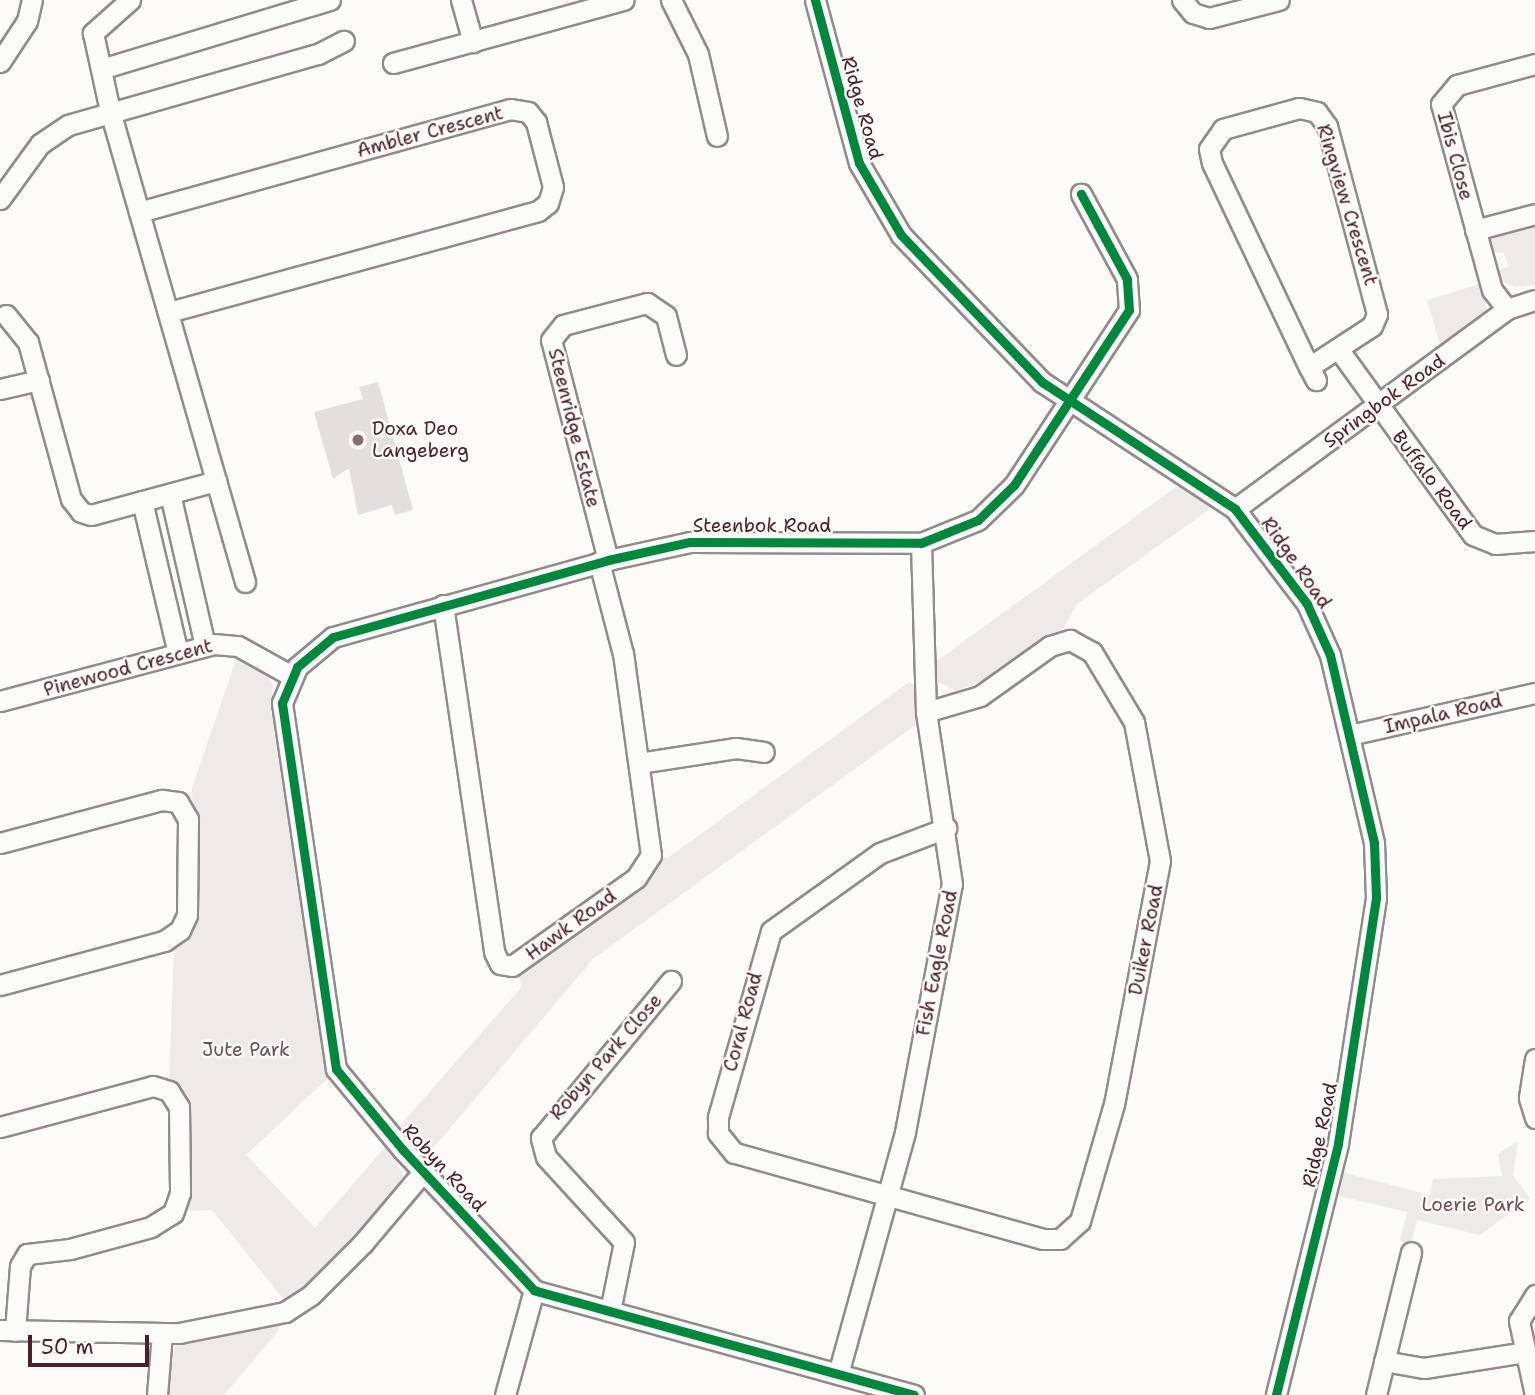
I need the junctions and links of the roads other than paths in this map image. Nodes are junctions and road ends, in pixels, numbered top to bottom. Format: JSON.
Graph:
{"nodes":[{"id":1,"x":32,"y":0,"type":"edge"},
{"id":2,"x":131,"y":0,"type":"edge"},
{"id":3,"x":330,"y":0,"type":"edge"},
{"id":4,"x":461,"y":0,"type":"edge"},
{"id":5,"x":624,"y":0,"type":"edge"},
{"id":6,"x":671,"y":0,"type":"edge"},
{"id":7,"x":814,"y":0,"type":"edge"},
{"id":8,"x":1182,"y":0,"type":"edge"},
{"id":9,"x":1279,"y":0,"type":"edge"},
{"id":10,"x":344,"y":41,"type":"dead end"},
{"id":11,"x":473,"y":42,"type":"junction"},
{"id":12,"x":0,"y":62,"type":"edge"},
{"id":13,"x":393,"y":63,"type":"dead end"},
{"id":14,"x":1535,"y":64,"type":"edge"},
{"id":15,"x":101,"y":69,"type":"junction"},
{"id":16,"x":110,"y":111,"type":"junction"},
{"id":17,"x":717,"y":136,"type":"dead end"},
{"id":18,"x":1081,"y":194,"type":"dead end"},
{"id":19,"x":0,"y":199,"type":"edge"},
{"id":20,"x":139,"y":212,"type":"junction"},
{"id":21,"x":1535,"y":214,"type":"edge"},
{"id":22,"x":1475,"y":230,"type":"junction"},
{"id":23,"x":1535,"y":300,"type":"edge"},
{"id":24,"x":1507,"y":309,"type":"junction"},
{"id":25,"x":168,"y":312,"type":"junction"},
{"id":26,"x":6,"y":315,"type":"dead end"},
{"id":27,"x":1339,"y":350,"type":"junction"},
{"id":28,"x":677,"y":355,"type":"dead end"},
{"id":29,"x":38,"y":380,"type":"junction"},
{"id":30,"x":0,"y":389,"type":"edge"},
{"id":31,"x":1070,"y":401,"type":"junction"},
{"id":32,"x":1377,"y":408,"type":"junction"},
{"id":33,"x":216,"y":481,"type":"junction"},
{"id":34,"x":170,"y":494,"type":"junction"},
{"id":35,"x":142,"y":501,"type":"junction"},
{"id":36,"x":1235,"y":509,"type":"junction"},
{"id":37,"x":1535,"y":541,"type":"edge"},
{"id":38,"x":921,"y":543,"type":"junction"},
{"id":39,"x":604,"y":561,"type":"junction"},
{"id":40,"x":245,"y":582,"type":"dead end"},
{"id":41,"x":443,"y":605,"type":"junction"},
{"id":42,"x":205,"y":646,"type":"junction"},
{"id":43,"x":178,"y":653,"type":"junction"},
{"id":44,"x":292,"y":676,"type":"junction"},
{"id":45,"x":1535,"y":693,"type":"edge"},
{"id":46,"x":1,"y":697,"type":"edge"},
{"id":47,"x":926,"y":712,"type":"junction"},
{"id":48,"x":1350,"y":735,"type":"junction"},
{"id":49,"x":764,"y":752,"type":"dead end"},
{"id":50,"x":639,"y":763,"type":"junction"},
{"id":51,"x":946,"y":828,"type":"junction"},
{"id":52,"x":0,"y":843,"type":"edge"},
{"id":53,"x":671,"y":981,"type":"dead end"},
{"id":54,"x":0,"y":985,"type":"edge"},
{"id":55,"x":1535,"y":1059,"type":"edge"},
{"id":56,"x":1535,"y":1118,"type":"edge"},
{"id":57,"x":0,"y":1127,"type":"edge"},
{"id":58,"x":423,"y":1172,"type":"junction"},
{"id":59,"x":888,"y":1196,"type":"junction"},
{"id":60,"x":1411,"y":1252,"type":"dead end"},
{"id":61,"x":534,"y":1290,"type":"junction"},
{"id":62,"x":1535,"y":1295,"type":"edge"},
{"id":63,"x":610,"y":1311,"type":"junction"},
{"id":64,"x":7,"y":1331,"type":"edge"},
{"id":65,"x":162,"y":1333,"type":"junction"},
{"id":66,"x":1525,"y":1352,"type":"junction"},
{"id":67,"x":1384,"y":1361,"type":"junction"},
{"id":68,"x":838,"y":1374,"type":"junction"},
{"id":69,"x":157,"y":1395,"type":"edge"},
{"id":70,"x":505,"y":1395,"type":"edge"},
{"id":71,"x":914,"y":1395,"type":"edge"},
{"id":72,"x":1276,"y":1395,"type":"edge"},
{"id":73,"x":1376,"y":1395,"type":"edge"},
{"id":74,"x":1535,"y":1395,"type":"edge"}],
"edges":[{"from":1,"to":12,"type":"street"},
{"from":2,"to":15,"type":"street"},
{"from":3,"to":15,"type":"street"},
{"from":4,"to":11,"type":"street"},
{"from":5,"to":11,"type":"street"},
{"from":6,"to":17,"type":"street"},
{"from":7,"to":31,"type":"street","name":"Ridge Road"},
{"from":8,"to":9,"type":"street"},
{"from":10,"to":16,"type":"street"},
{"from":11,"to":13,"type":"street"},
{"from":14,"to":22,"type":"street","name":"Ibis Close"},
{"from":15,"to":16,"type":"street"},
{"from":16,"to":19,"type":"street"},
{"from":16,"to":20,"type":"street"},
{"from":18,"to":31,"type":"street","name":"Steenbok Road"},
{"from":20,"to":25,"type":"street"},
{"from":20,"to":25,"type":"street","name":"Ambler Crescent"},
{"from":21,"to":22,"type":"street"},
{"from":22,"to":24,"type":"street","name":"Ibis Close"},
{"from":23,"to":24,"type":"street","name":"Springbok Road"},
{"from":24,"to":32,"type":"street","name":"Springbok Road"},
{"from":25,"to":33,"type":"street"},
{"from":26,"to":29,"type":"street"},
{"from":27,"to":27,"type":"street","name":"Ringview Crescent"},
{"from":27,"to":32,"type":"street"},
{"from":28,"to":39,"type":"street","name":"Steenridge Estate"},
{"from":29,"to":30,"type":"street"},
{"from":29,"to":35,"type":"street"},
{"from":31,"to":36,"type":"street","name":"Ridge Road"},
{"from":31,"to":38,"type":"street","name":"Steenbok Road"},
{"from":32,"to":36,"type":"street","name":"Springbok Road"},
{"from":32,"to":37,"type":"street","name":"Buffalo Road"},
{"from":33,"to":34,"type":"street"},
{"from":33,"to":40,"type":"street"},
{"from":34,"to":35,"type":"street"},
{"from":34,"to":42,"type":"street"},
{"from":35,"to":43,"type":"street"},
{"from":36,"to":48,"type":"street","name":"Ridge Road"},
{"from":38,"to":39,"type":"street","name":"Steenbok Road"},
{"from":38,"to":47,"type":"street","name":"Fish Eagle Road"},
{"from":39,"to":41,"type":"street","name":"Steenbok Road"},
{"from":39,"to":50,"type":"street","name":"Hawk Road"},
{"from":41,"to":44,"type":"street","name":"Steenbok Road"},
{"from":41,"to":50,"type":"street","name":"Hawk Road"},
{"from":42,"to":43,"type":"street","name":"Pinewood Crescent"},
{"from":42,"to":44,"type":"street","name":"Pinewood Crescent"},
{"from":43,"to":46,"type":"street","name":"Pinewood Crescent"},
{"from":44,"to":58,"type":"street","name":"Robyn Road"},
{"from":45,"to":48,"type":"street","name":"Impala Road"},
{"from":47,"to":51,"type":"street","name":"Fish Eagle Road"},
{"from":47,"to":59,"type":"street","name":"Duiker Road"},
{"from":48,"to":72,"type":"street","name":"Ridge Road"},
{"from":49,"to":50,"type":"street"},
{"from":51,"to":59,"type":"street","name":"Fish Eagle Road"},
{"from":51,"to":59,"type":"street","name":"Coral Road"},
{"from":52,"to":54,"type":"street"},
{"from":53,"to":63,"type":"street","name":"Robyn Park Close"},
{"from":55,"to":56,"type":"street"},
{"from":57,"to":64,"type":"street"},
{"from":58,"to":61,"type":"street","name":"Robyn Road"},
{"from":58,"to":65,"type":"street"},
{"from":59,"to":68,"type":"street","name":"Fish Eagle Road"},
{"from":60,"to":67,"type":"street"},
{"from":61,"to":63,"type":"street"},
{"from":61,"to":70,"type":"street"},
{"from":62,"to":66,"type":"street"},
{"from":63,"to":68,"type":"street"},
{"from":64,"to":65,"type":"street"},
{"from":65,"to":69,"type":"street"},
{"from":66,"to":67,"type":"street"},
{"from":66,"to":74,"type":"street"},
{"from":67,"to":73,"type":"street"},
{"from":68,"to":71,"type":"street"}]}
